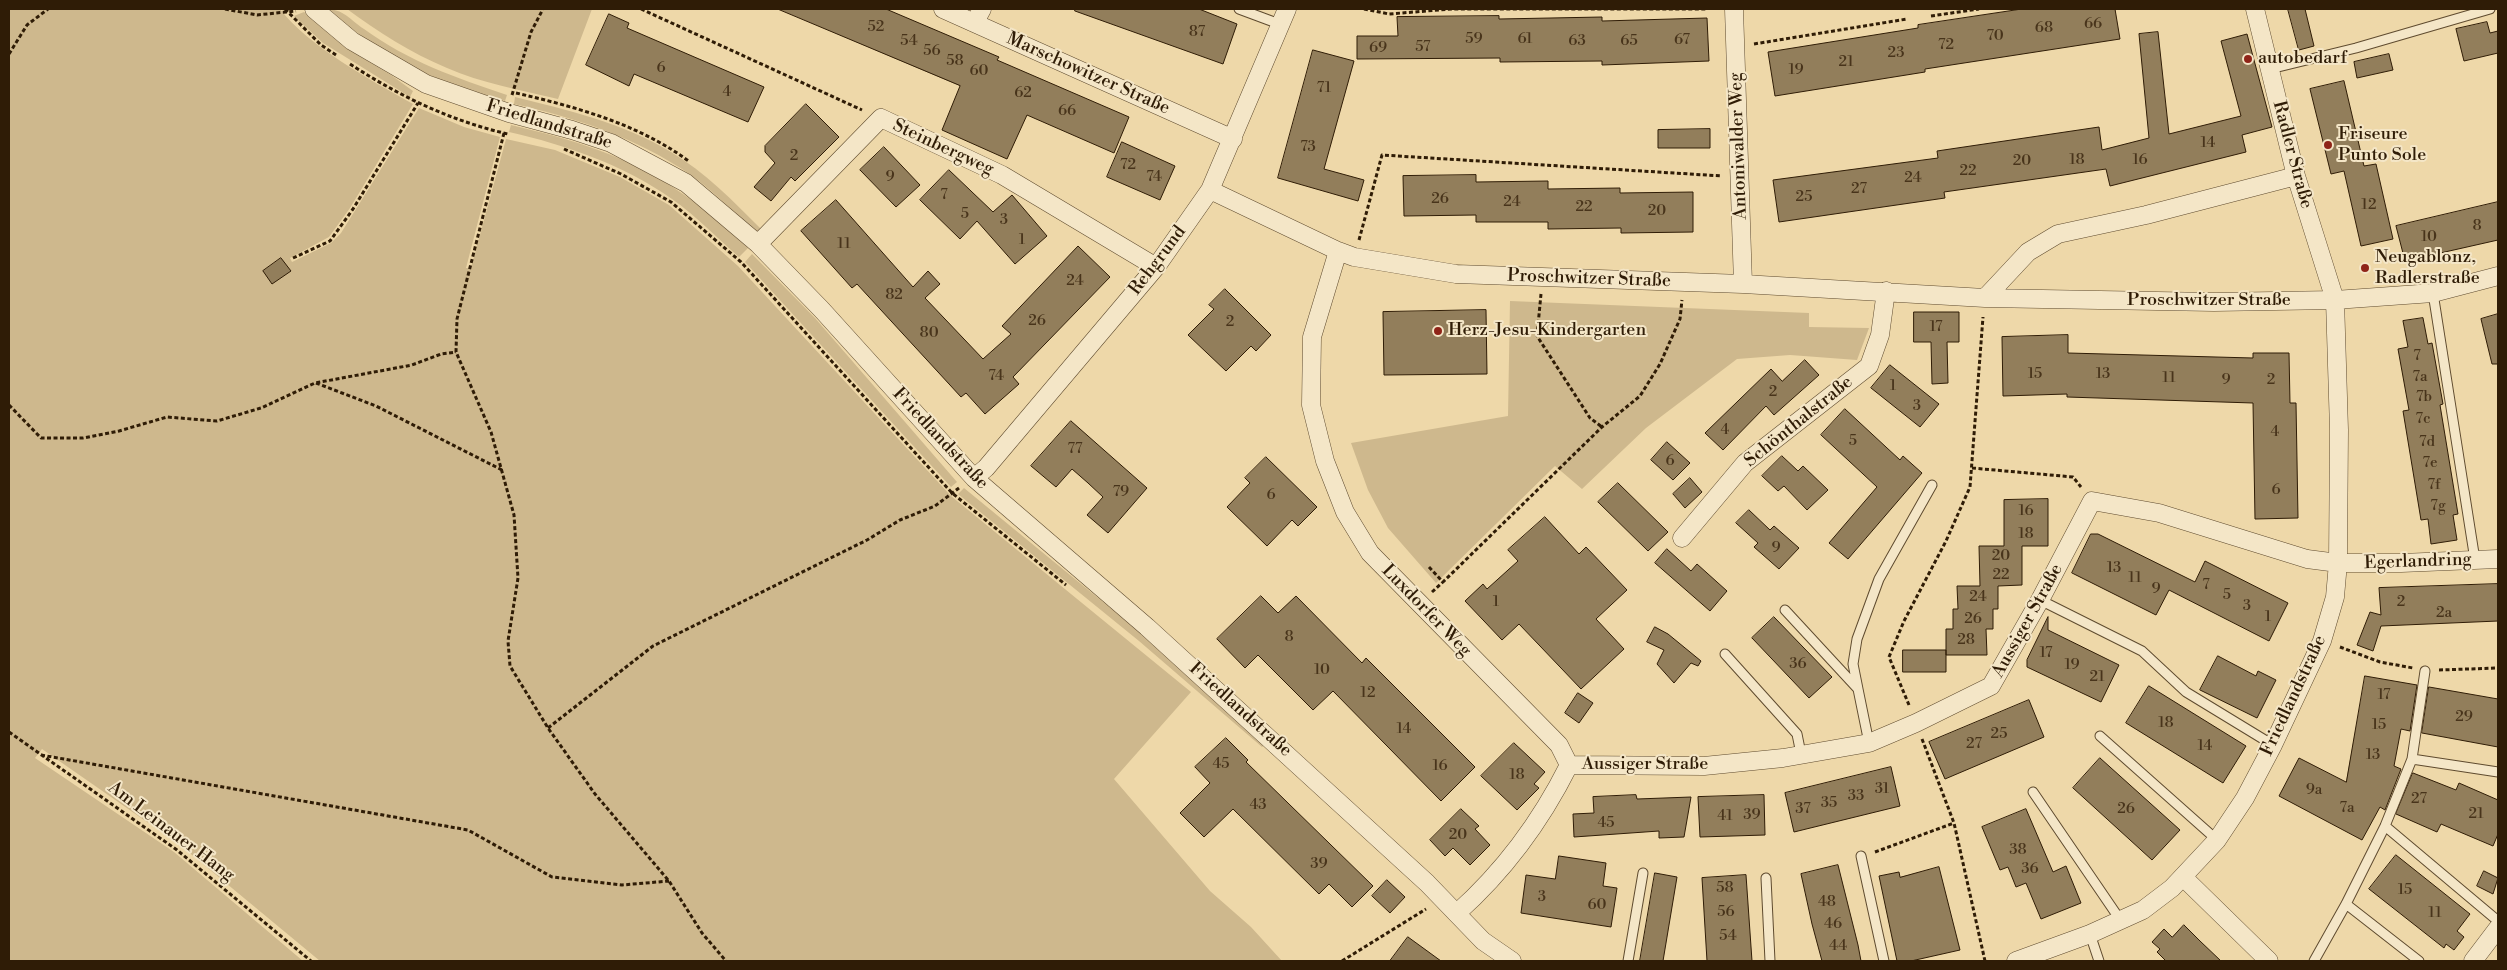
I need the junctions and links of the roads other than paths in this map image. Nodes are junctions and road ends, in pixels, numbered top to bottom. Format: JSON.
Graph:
{"nodes":[{"id":1,"x":314,"y":9,"type":"edge"},
{"id":2,"x":943,"y":9,"type":"edge"},
{"id":3,"x":1239,"y":9,"type":"edge"},
{"id":4,"x":1734,"y":9,"type":"edge"},
{"id":5,"x":2255,"y":9,"type":"edge"},
{"id":6,"x":2490,"y":9,"type":"edge"},
{"id":7,"x":979,"y":16,"type":"edge"},
{"id":8,"x":1284,"y":17,"type":"edge"},
{"id":9,"x":2270,"y":69,"type":"junction"},
{"id":10,"x":1234,"y":139,"type":"junction"},
{"id":11,"x":2296,"y":176,"type":"junction"},
{"id":12,"x":1210,"y":190,"type":"junction"},
{"id":13,"x":758,"y":244,"type":"junction"},
{"id":14,"x":1346,"y":254,"type":"junction"},
{"id":15,"x":1156,"y":267,"type":"junction"},
{"id":16,"x":2498,"y":276,"type":"edge"},
{"id":17,"x":1743,"y":284,"type":"junction"},
{"id":18,"x":1886,"y":292,"type":"junction"},
{"id":19,"x":2433,"y":293,"type":"junction"},
{"id":20,"x":1985,"y":298,"type":"junction"},
{"id":21,"x":2335,"y":300,"type":"junction"},
{"id":22,"x":974,"y":478,"type":"junction"},
{"id":23,"x":1932,"y":485,"type":"dead end"},
{"id":24,"x":1682,"y":538,"type":"dead end"},
{"id":25,"x":2498,"y":559,"type":"edge"},
{"id":26,"x":2475,"y":560,"type":"junction"},
{"id":27,"x":2338,"y":563,"type":"junction"},
{"id":28,"x":2040,"y":600,"type":"junction"},
{"id":29,"x":1785,"y":610,"type":"dead end"},
{"id":30,"x":1725,"y":654,"type":"dead end"},
{"id":31,"x":2425,"y":671,"type":"road end"},
{"id":32,"x":1858,"y":689,"type":"junction"},
{"id":33,"x":2100,"y":736,"type":"dead end"},
{"id":34,"x":1869,"y":742,"type":"junction"},
{"id":35,"x":2273,"y":745,"type":"junction"},
{"id":36,"x":1801,"y":754,"type":"junction"},
{"id":37,"x":2412,"y":759,"type":"junction"},
{"id":38,"x":1569,"y":765,"type":"junction"},
{"id":39,"x":2498,"y":772,"type":"edge"},
{"id":40,"x":2033,"y":792,"type":"dead end"},
{"id":41,"x":2385,"y":826,"type":"junction"},
{"id":42,"x":2217,"y":840,"type":"junction"},
{"id":43,"x":1861,"y":856,"type":"road end"},
{"id":44,"x":1643,"y":873,"type":"dead end"},
{"id":45,"x":2183,"y":877,"type":"junction"},
{"id":46,"x":1766,"y":878,"type":"dead end"},
{"id":47,"x":2346,"y":904,"type":"junction"},
{"id":48,"x":1457,"y":913,"type":"junction"},
{"id":49,"x":2121,"y":921,"type":"junction"},
{"id":50,"x":2498,"y":921,"type":"edge"},
{"id":51,"x":2498,"y":928,"type":"edge"},
{"id":52,"x":2090,"y":934,"type":"junction"},
{"id":53,"x":1512,"y":961,"type":"edge"},
{"id":54,"x":1628,"y":961,"type":"edge"},
{"id":55,"x":1770,"y":961,"type":"edge"},
{"id":56,"x":1884,"y":961,"type":"edge"},
{"id":57,"x":2016,"y":961,"type":"edge"},
{"id":58,"x":2099,"y":961,"type":"edge"},
{"id":59,"x":2269,"y":961,"type":"edge"},
{"id":60,"x":2314,"y":961,"type":"edge"},
{"id":61,"x":2419,"y":961,"type":"edge"},
{"id":62,"x":2473,"y":961,"type":"edge"}],
"edges":[{"from":1,"to":13,"type":"street","name":"Friedlandstraße"},
{"from":2,"to":7,"type":"street","name":"Marschowitzer Straße"},
{"from":3,"to":8,"type":"lane"},
{"from":4,"to":17,"type":"street","name":"Antoniwalder Weg"},
{"from":5,"to":9,"type":"street","name":"Radler Straße"},
{"from":6,"to":9,"type":"lane"},
{"from":7,"to":10,"type":"street","name":"Marschowitzer Straße"},
{"from":8,"to":10,"type":"street","name":"Rehgrund"},
{"from":9,"to":11,"type":"street","name":"Radler Straße"},
{"from":10,"to":12,"type":"street","name":"Rehgrund"},
{"from":11,"to":20,"type":"street"},
{"from":11,"to":21,"type":"street","name":"Radler Straße"},
{"from":12,"to":14,"type":"street","name":"Proschwitzer Straße"},
{"from":12,"to":15,"type":"street","name":"Rehgrund"},
{"from":13,"to":15,"type":"street","name":"Steinbergweg"},
{"from":13,"to":22,"type":"street","name":"Friedlandstraße"},
{"from":14,"to":17,"type":"street","name":"Proschwitzer Straße"},
{"from":14,"to":38,"type":"street","name":"Luxdorfer Weg"},
{"from":15,"to":22,"type":"street","name":"Rehgrund"},
{"from":16,"to":19,"type":"street","name":"Proschwitzer Straße"},
{"from":17,"to":18,"type":"street","name":"Proschwitzer Straße"},
{"from":18,"to":20,"type":"street","name":"Proschwitzer Straße"},
{"from":18,"to":24,"type":"street","name":"Schönthalstraße"},
{"from":19,"to":21,"type":"street","name":"Proschwitzer Straße"},
{"from":19,"to":26,"type":"lane"},
{"from":20,"to":21,"type":"street","name":"Proschwitzer Straße"},
{"from":21,"to":27,"type":"street","name":"Friedlandstraße"},
{"from":22,"to":48,"type":"street","name":"Friedlandstraße"},
{"from":23,"to":32,"type":"lane"},
{"from":25,"to":26,"type":"street","name":"Egerlandring"},
{"from":26,"to":27,"type":"street","name":"Egerlandring"},
{"from":27,"to":28,"type":"street","name":"Aussiger Straße"},
{"from":27,"to":35,"type":"street","name":"Friedlandstraße"},
{"from":28,"to":34,"type":"street","name":"Aussiger Straße"},
{"from":28,"to":35,"type":"lane"},
{"from":29,"to":32,"type":"lane"},
{"from":30,"to":36,"type":"lane"},
{"from":31,"to":37,"type":"lane"},
{"from":32,"to":34,"type":"lane"},
{"from":33,"to":42,"type":"lane"},
{"from":34,"to":36,"type":"street","name":"Aussiger Straße"},
{"from":35,"to":42,"type":"street","name":"Friedlandstraße"},
{"from":36,"to":38,"type":"street","name":"Aussiger Straße"},
{"from":37,"to":39,"type":"lane"},
{"from":37,"to":41,"type":"lane"},
{"from":38,"to":48,"type":"street"},
{"from":40,"to":49,"type":"lane"},
{"from":41,"to":47,"type":"lane"},
{"from":41,"to":50,"type":"lane"},
{"from":42,"to":45,"type":"street","name":"Friedlandstraße"},
{"from":43,"to":56,"type":"lane"},
{"from":44,"to":54,"type":"lane"},
{"from":45,"to":49,"type":"street","name":"Friedlandstraße"},
{"from":45,"to":59,"type":"street"},
{"from":46,"to":55,"type":"lane"},
{"from":47,"to":60,"type":"lane"},
{"from":47,"to":61,"type":"lane"},
{"from":48,"to":53,"type":"street","name":"Friedlandstraße"},
{"from":49,"to":52,"type":"street","name":"Friedlandstraße"},
{"from":51,"to":62,"type":"street"},
{"from":52,"to":57,"type":"street","name":"Friedlandstraße"},
{"from":52,"to":58,"type":"lane"}]}
